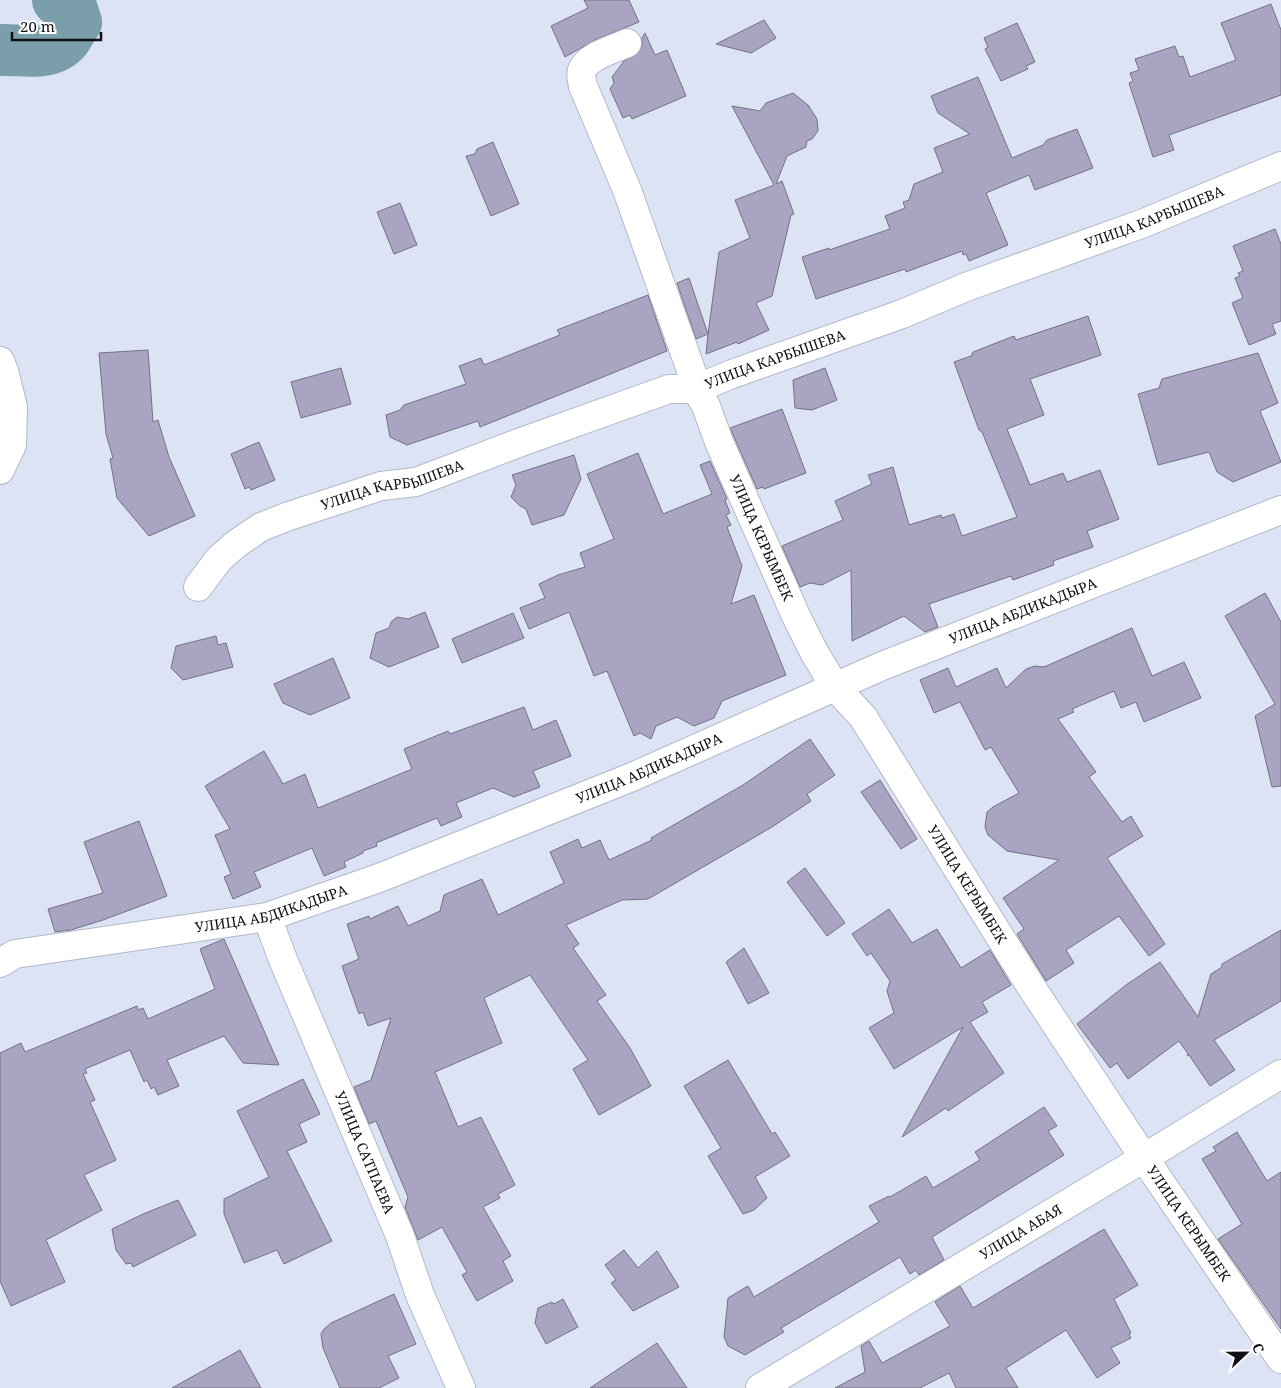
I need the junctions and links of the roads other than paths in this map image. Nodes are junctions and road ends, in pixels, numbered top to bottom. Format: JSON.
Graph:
{"nodes":[{"id":1,"x":627,"y":43,"type":"dead end"},
{"id":2,"x":1281,"y":166,"type":"edge"},
{"id":3,"x":0,"y":362,"type":"edge"},
{"id":4,"x":696,"y":389,"type":"junction"},
{"id":5,"x":0,"y":470,"type":"edge"},
{"id":6,"x":1281,"y":510,"type":"edge"},
{"id":7,"x":198,"y":587,"type":"dead end"},
{"id":8,"x":834,"y":687,"type":"junction"},
{"id":9,"x":266,"y":917,"type":"junction"},
{"id":10,"x":0,"y":963,"type":"edge"},
{"id":11,"x":1281,"y":1074,"type":"edge"},
{"id":12,"x":1144,"y":1158,"type":"junction"},
{"id":13,"x":1281,"y":1359,"type":"edge"},
{"id":14,"x":461,"y":1388,"type":"edge"},
{"id":15,"x":760,"y":1388,"type":"edge"}],
"edges":[{"from":1,"to":4,"type":"street","name":"УЛИЦА КЕРЫМБЕК"},
{"from":2,"to":4,"type":"street","name":"УЛИЦА КАРБЫШЕВА"},
{"from":3,"to":5,"type":"street"},
{"from":4,"to":7,"type":"street","name":"УЛИЦА КАРБЫШЕВА"},
{"from":4,"to":8,"type":"street","name":"УЛИЦА КЕРЫМБЕК"},
{"from":6,"to":8,"type":"street","name":"УЛИЦА АБДИКАДЫРА"},
{"from":8,"to":9,"type":"street","name":"УЛИЦА АБДИКАДЫРА"},
{"from":8,"to":12,"type":"street","name":"УЛИЦА КЕРЫМБЕК"},
{"from":9,"to":10,"type":"street","name":"УЛИЦА АБДИКАДЫРА"},
{"from":9,"to":14,"type":"street","name":"УЛИЦА САТПАЕВА"},
{"from":11,"to":12,"type":"street","name":"УЛИЦА АБАЯ"},
{"from":12,"to":13,"type":"street","name":"УЛИЦА КЕРЫМБЕК"},
{"from":12,"to":15,"type":"street","name":"УЛИЦА АБАЯ"}]}
